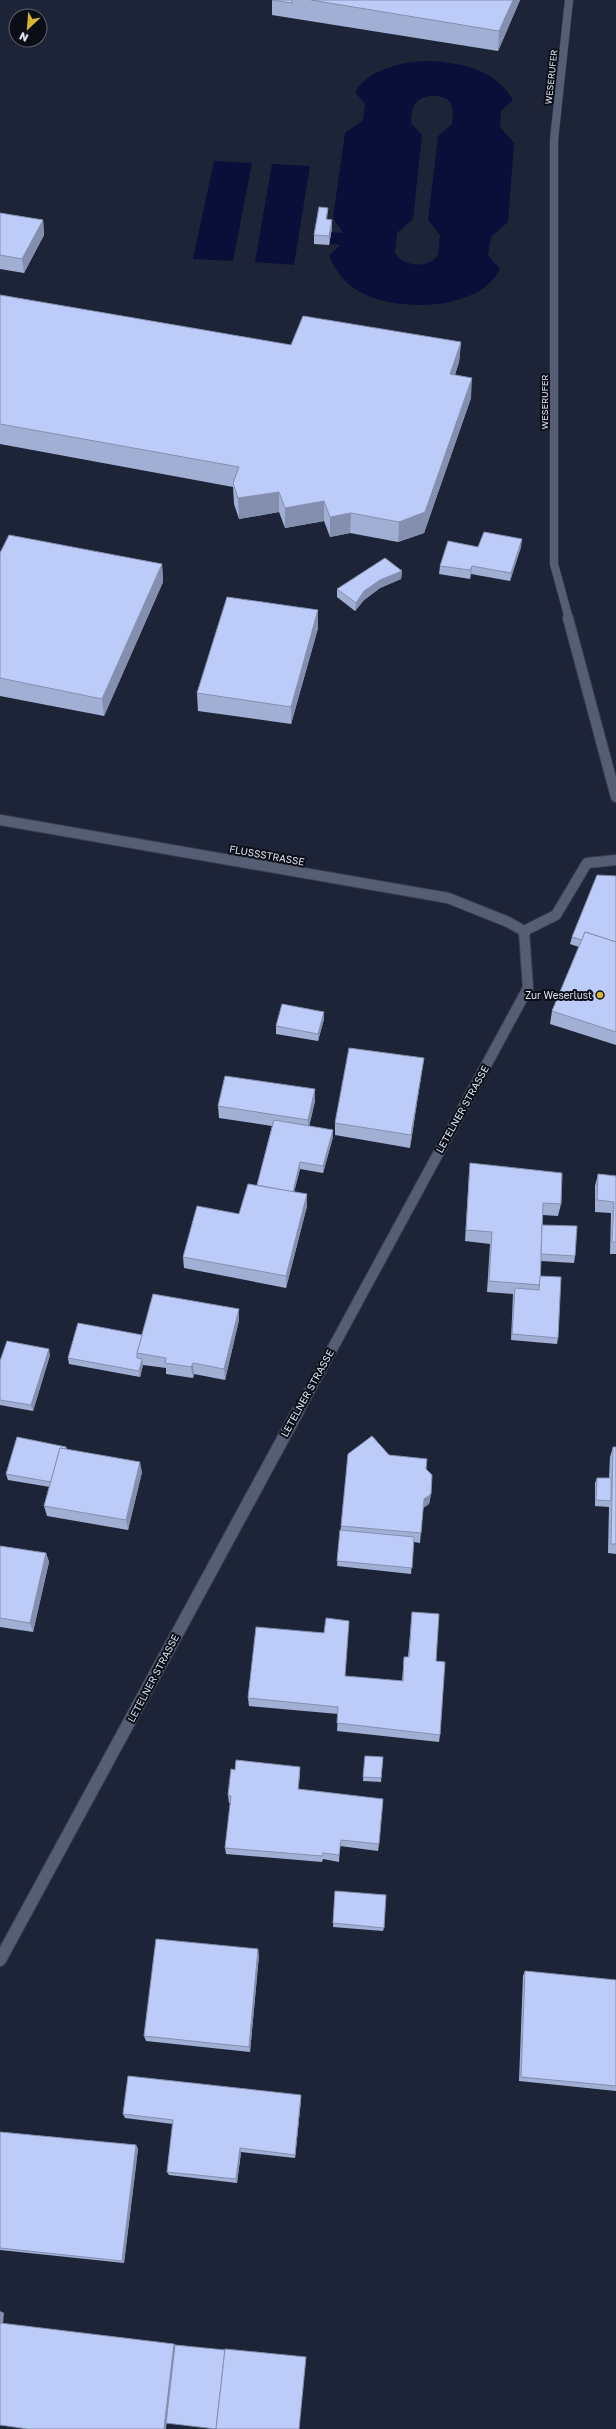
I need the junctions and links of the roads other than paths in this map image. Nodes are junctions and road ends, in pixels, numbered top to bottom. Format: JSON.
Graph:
{"nodes":[{"id":1,"x":569,"y":0,"type":"edge"},
{"id":2,"x":616,"y":797,"type":"edge"},
{"id":3,"x":0,"y":820,"type":"edge"},
{"id":4,"x":616,"y":860,"type":"edge"},
{"id":5,"x":524,"y":932,"type":"junction"},
{"id":6,"x":0,"y":1960,"type":"edge"}],
"edges":[{"from":1,"to":2,"type":"street","name":"WESERUFER"},
{"from":3,"to":5,"type":"street","name":"FLUSSSTRASSE"},
{"from":4,"to":5,"type":"street"},
{"from":5,"to":6,"type":"street","name":"LETELNER STRASSE"}]}
